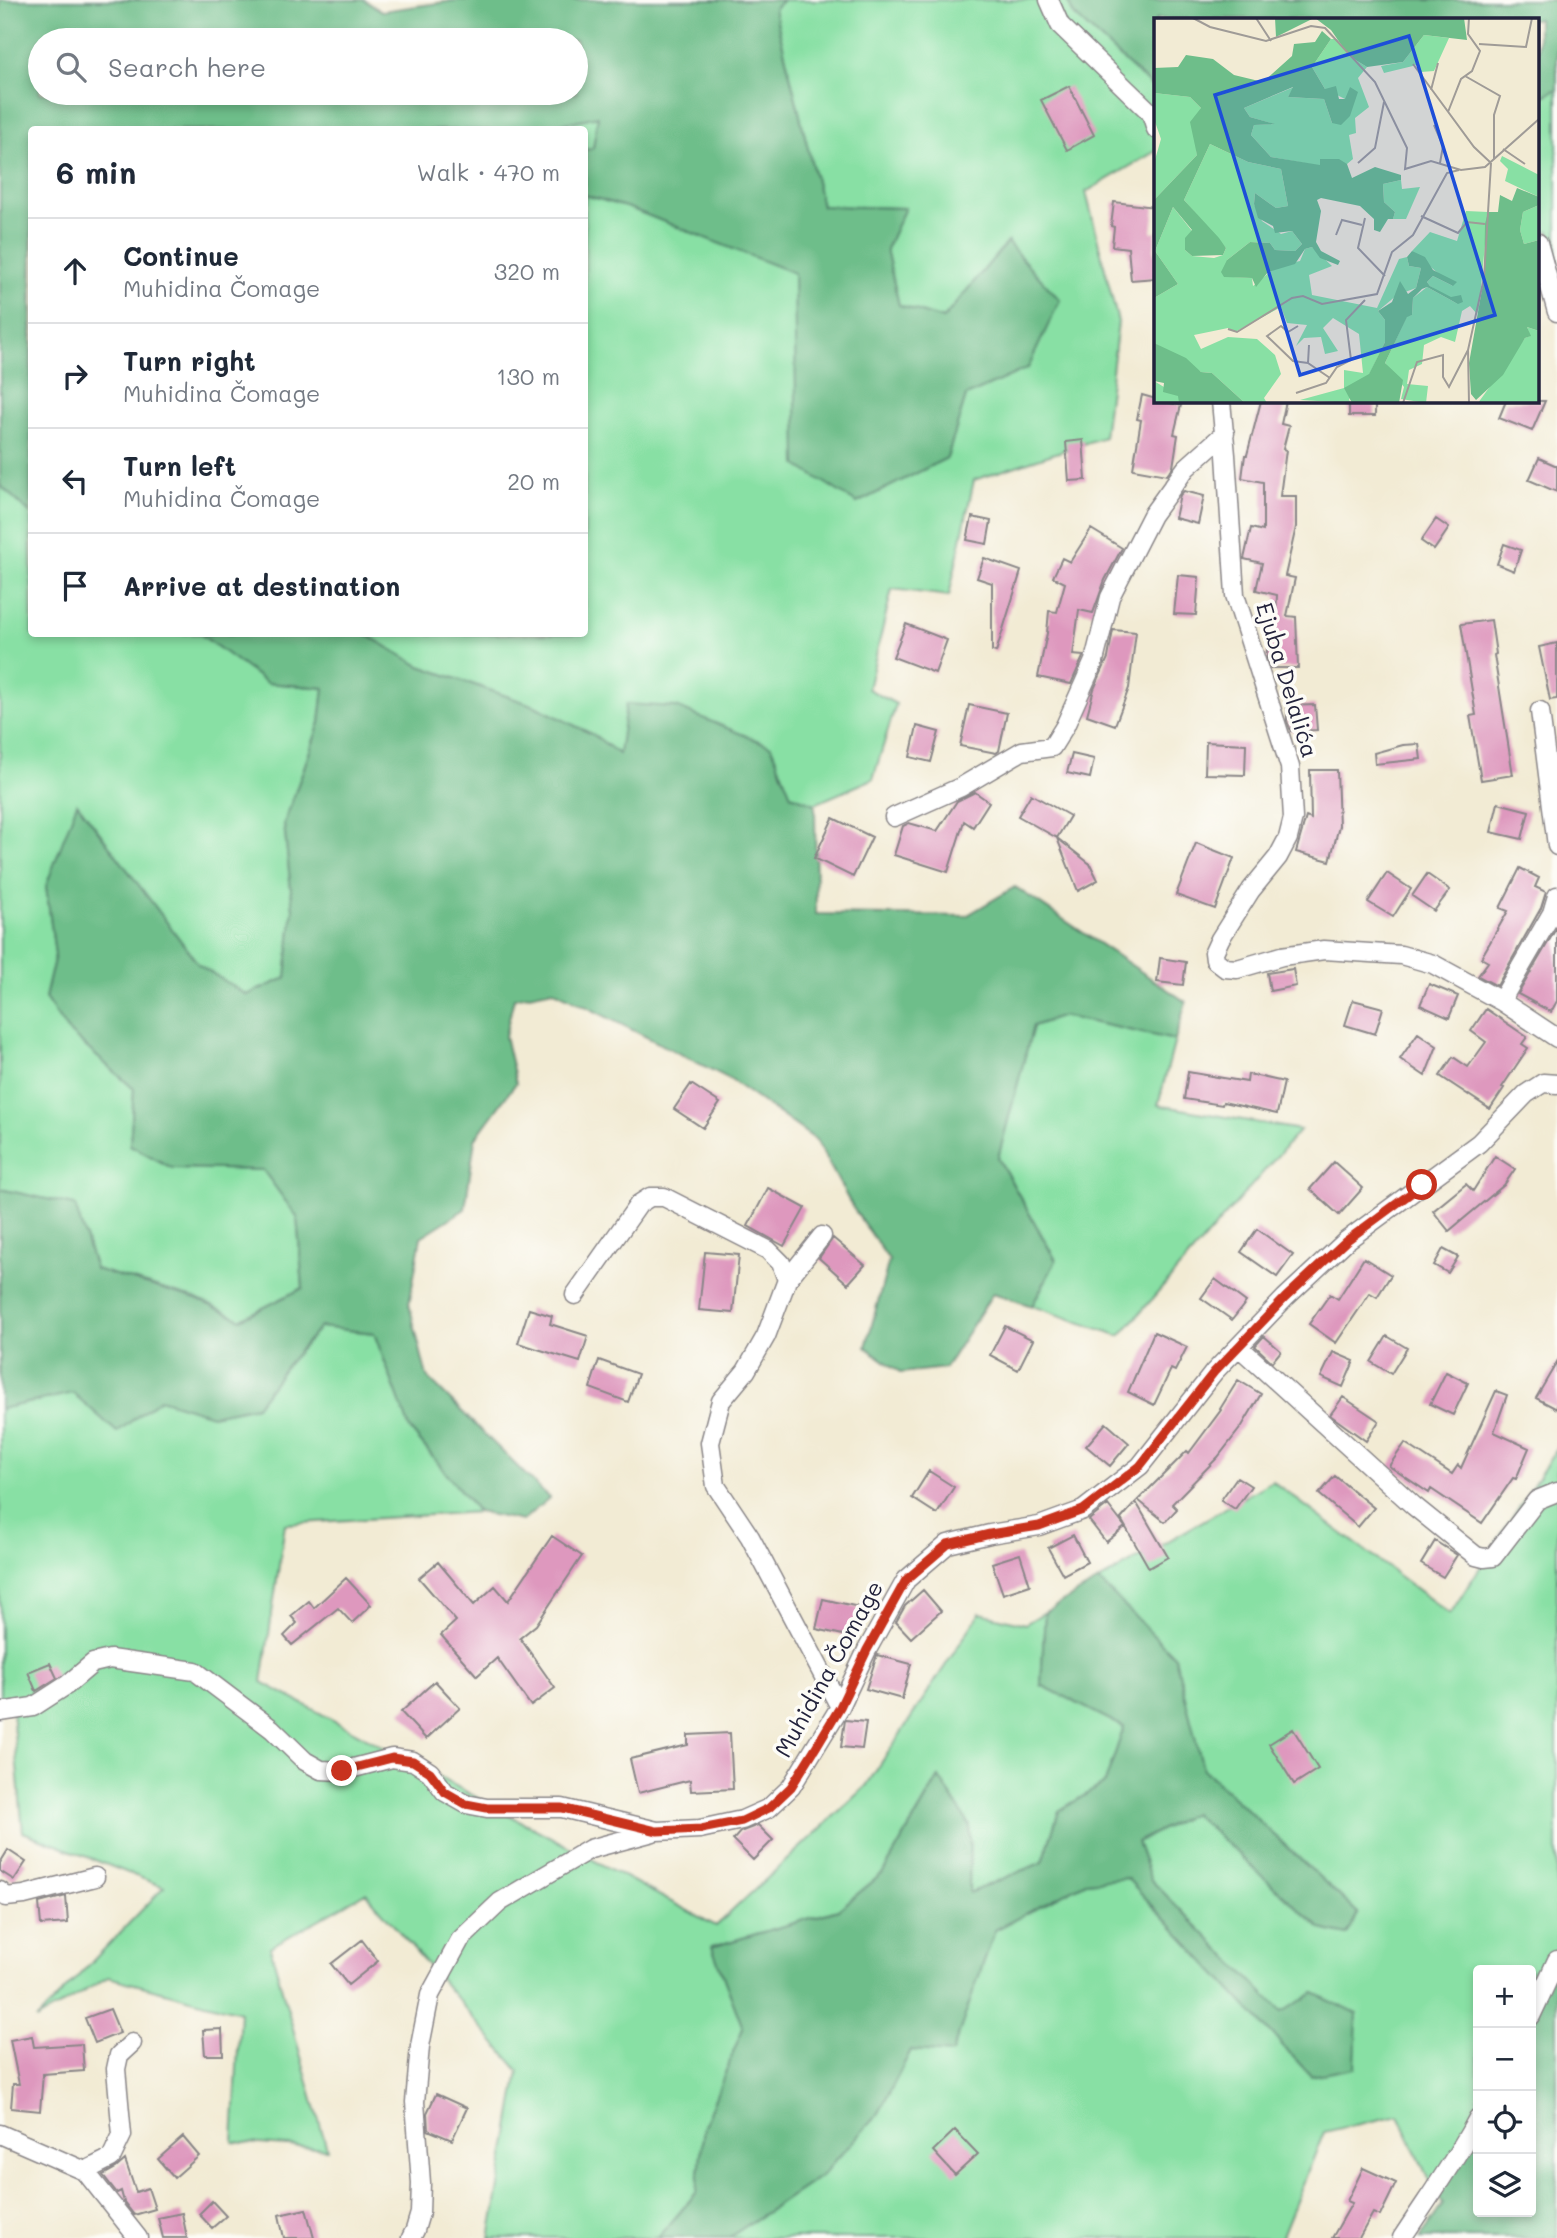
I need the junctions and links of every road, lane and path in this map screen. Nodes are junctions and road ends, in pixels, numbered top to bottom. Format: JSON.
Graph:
{"nodes":[{"id":1,"x":1049,"y":0,"type":"edge"},
{"id":2,"x":1154,"y":123,"type":"edge"},
{"id":3,"x":1540,"y":250,"type":"edge"},
{"id":4,"x":1557,"y":312,"type":"edge"},
{"id":5,"x":1221,"y":402,"type":"edge"},
{"id":6,"x":1225,"y":433,"type":"junction"},
{"id":7,"x":1540,"y":711,"type":"dead end"},
{"id":8,"x":894,"y":817,"type":"dead end"},
{"id":9,"x":1557,"y":846,"type":"edge"},
{"id":10,"x":1557,"y":896,"type":"edge"},
{"id":11,"x":1501,"y":1001,"type":"junction"},
{"id":12,"x":1557,"y":1038,"type":"edge"},
{"id":13,"x":1557,"y":1084,"type":"edge"},
{"id":14,"x":822,"y":1236,"type":"dead end"},
{"id":15,"x":787,"y":1280,"type":"junction"},
{"id":16,"x":575,"y":1295,"type":"dead end"},
{"id":17,"x":1239,"y":1347,"type":"junction"},
{"id":18,"x":1557,"y":1492,"type":"edge"},
{"id":19,"x":840,"y":1707,"type":"junction"},
{"id":20,"x":0,"y":1712,"type":"edge"},
{"id":21,"x":657,"y":1831,"type":"junction"},
{"id":22,"x":94,"y":1877,"type":"dead end"},
{"id":23,"x":0,"y":1891,"type":"edge"},
{"id":24,"x":1557,"y":1960,"type":"edge"},
{"id":25,"x":1536,"y":2005,"type":"edge"},
{"id":26,"x":132,"y":2043,"type":"dead end"},
{"id":27,"x":1473,"y":2128,"type":"edge"},
{"id":28,"x":0,"y":2134,"type":"edge"},
{"id":29,"x":85,"y":2171,"type":"junction"},
{"id":30,"x":138,"y":2238,"type":"edge"},
{"id":31,"x":411,"y":2238,"type":"edge"},
{"id":32,"x":1402,"y":2238,"type":"edge"}],
"edges":[{"from":1,"to":2,"type":"street"},
{"from":3,"to":4,"type":"street"},
{"from":5,"to":6,"type":"street","name":"Ejuba Delalića"},
{"from":6,"to":8,"type":"street"},
{"from":6,"to":11,"type":"street","name":"Ejuba Delalića"},
{"from":7,"to":9,"type":"street"},
{"from":10,"to":11,"type":"street"},
{"from":11,"to":12,"type":"street","name":"Ejuba Delalića"},
{"from":13,"to":17,"type":"street","name":"Muhidina Čomage"},
{"from":14,"to":15,"type":"street"},
{"from":15,"to":16,"type":"street"},
{"from":15,"to":19,"type":"street"},
{"from":17,"to":18,"type":"street"},
{"from":17,"to":19,"type":"street","name":"Muhidina Čomage"},
{"from":19,"to":21,"type":"street","name":"Muhidina Čomage"},
{"from":20,"to":21,"type":"street","name":"Muhidina Čomage"},
{"from":21,"to":31,"type":"street"},
{"from":22,"to":23,"type":"street"},
{"from":24,"to":25,"type":"street"},
{"from":26,"to":29,"type":"street"},
{"from":27,"to":32,"type":"street"},
{"from":28,"to":29,"type":"street"},
{"from":29,"to":30,"type":"street"}]}
